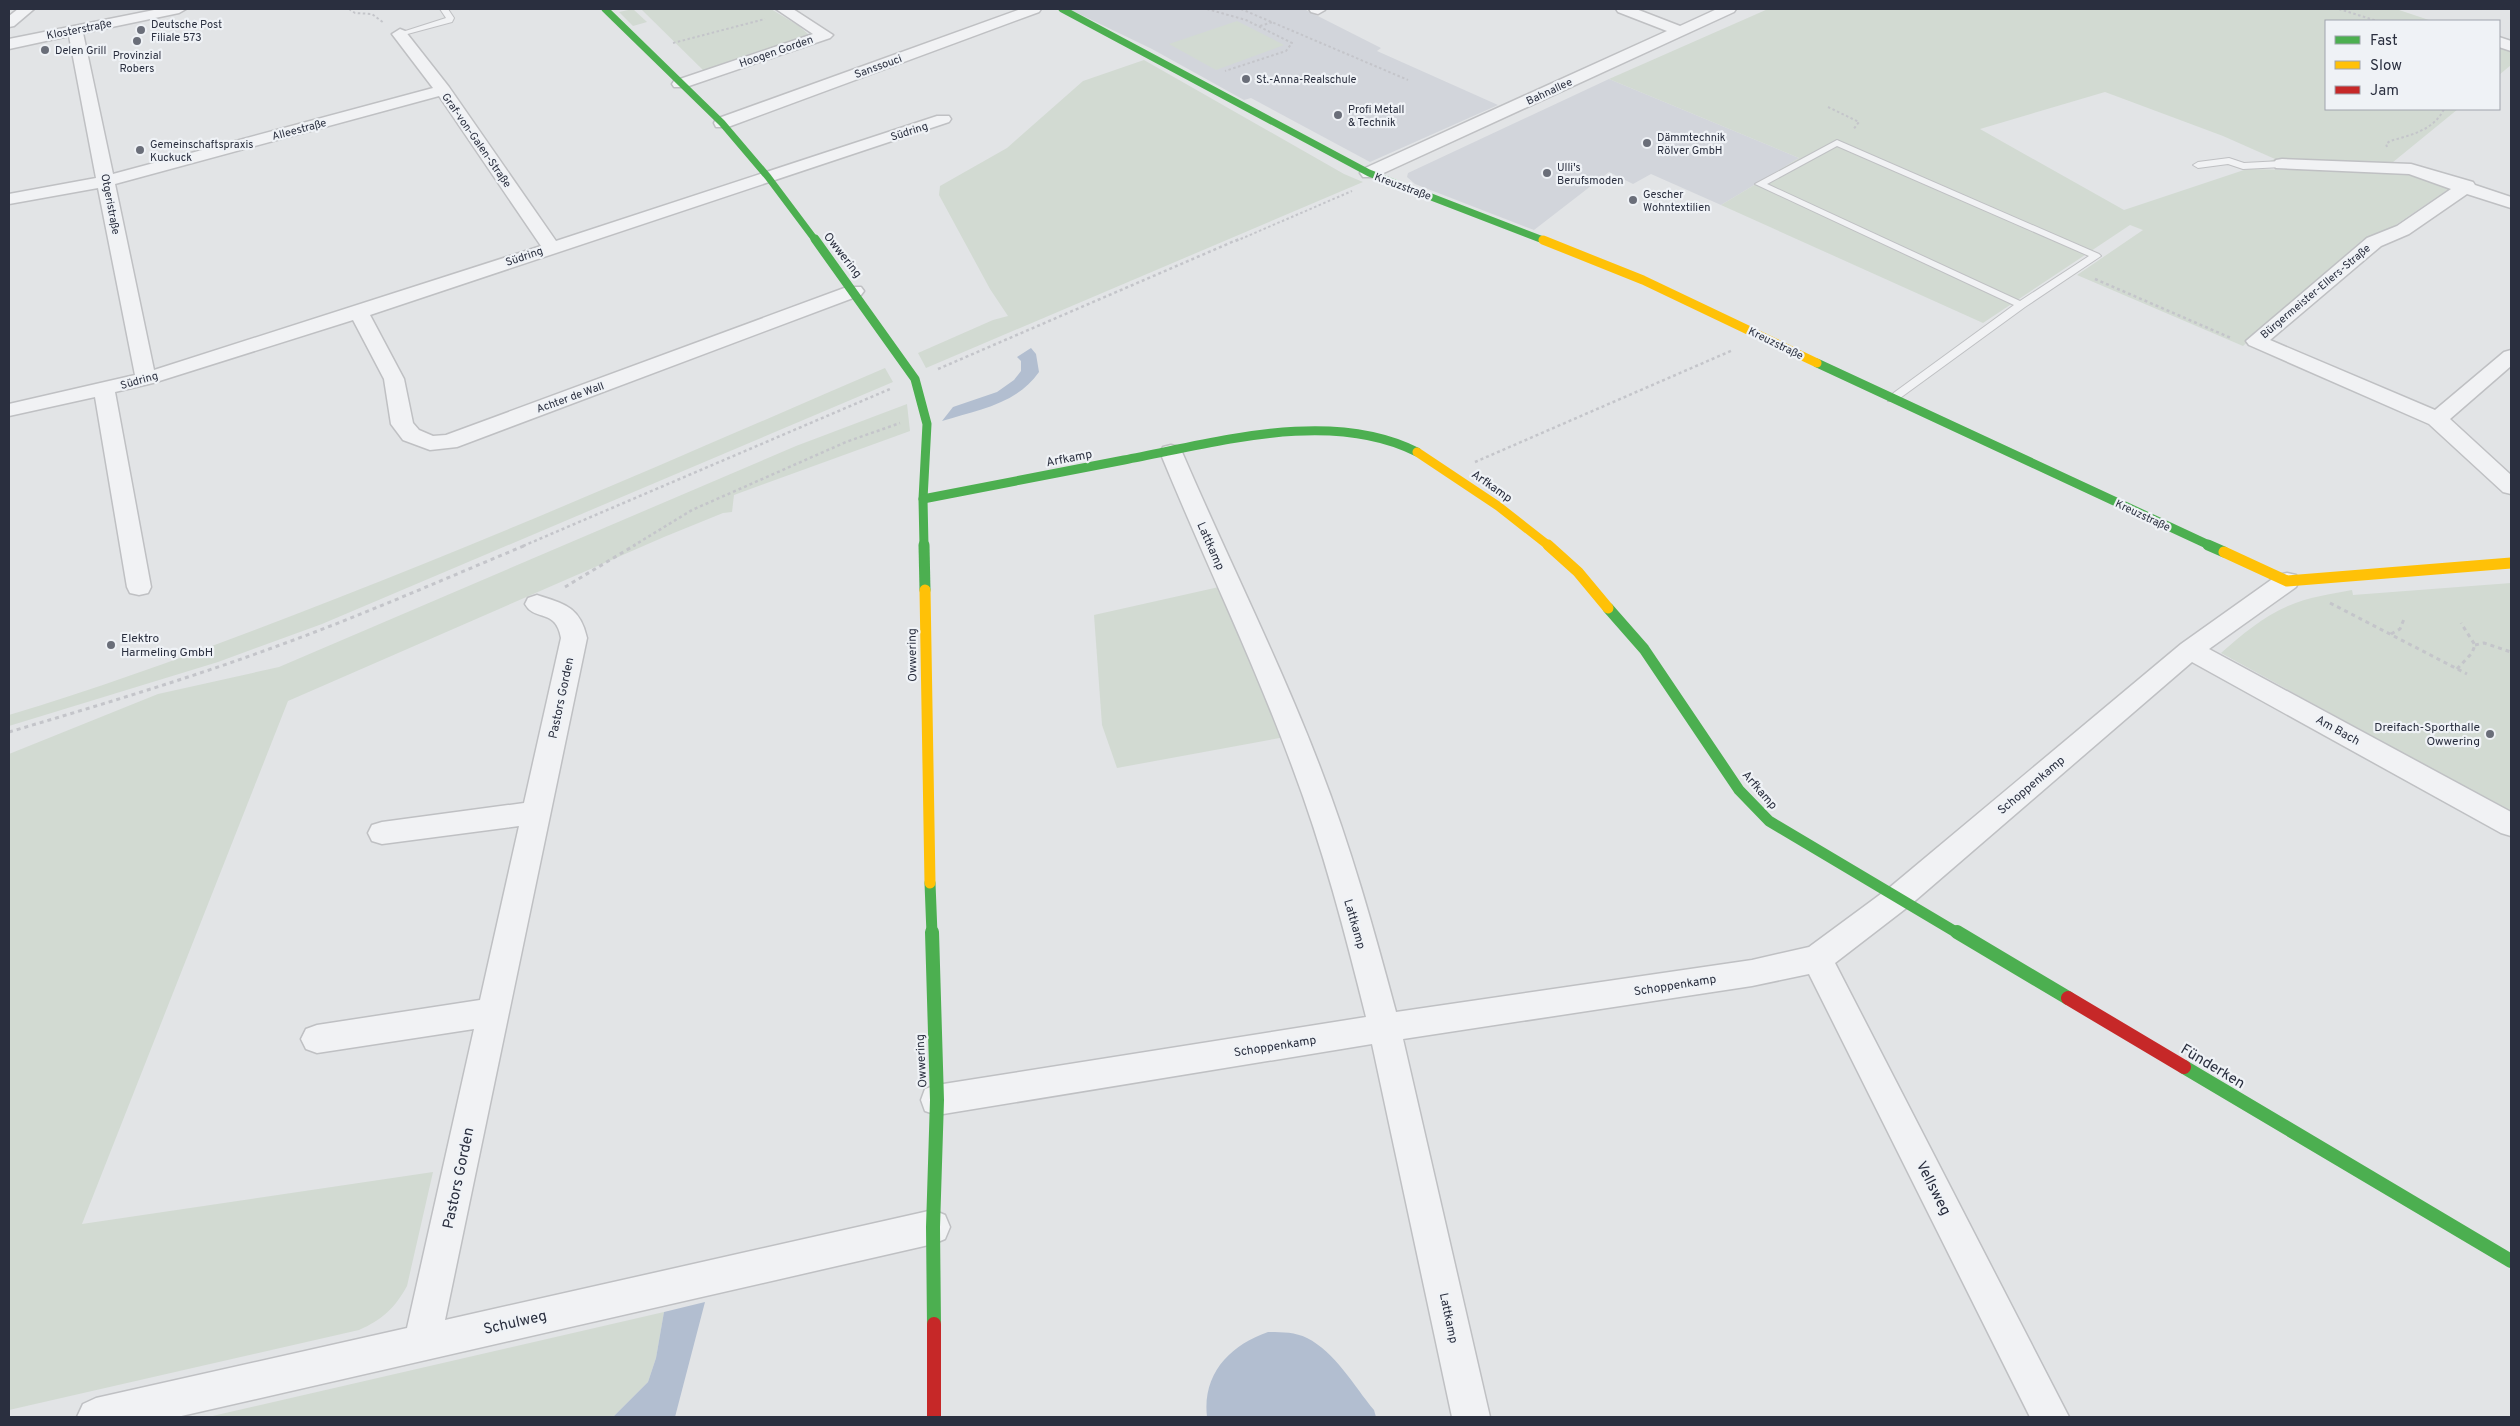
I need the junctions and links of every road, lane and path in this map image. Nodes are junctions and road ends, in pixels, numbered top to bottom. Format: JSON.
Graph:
{"nodes":[{"id":1,"x":28,"y":9,"type":"edge"},
{"id":2,"x":179,"y":9,"type":"edge"},
{"id":3,"x":349,"y":9,"type":"edge"},
{"id":4,"x":444,"y":9,"type":"edge"},
{"id":5,"x":605,"y":9,"type":"edge"},
{"id":6,"x":783,"y":9,"type":"edge"},
{"id":7,"x":1034,"y":9,"type":"edge"},
{"id":8,"x":1062,"y":9,"type":"edge"},
{"id":9,"x":1207,"y":9,"type":"edge"},
{"id":10,"x":1241,"y":9,"type":"edge"},
{"id":11,"x":1623,"y":9,"type":"edge"},
{"id":12,"x":1728,"y":9,"type":"edge"},
{"id":13,"x":2338,"y":9,"type":"edge"},
{"id":14,"x":761,"y":14,"type":"dead end"},
{"id":15,"x":2374,"y":20,"type":"edge"},
{"id":16,"x":9,"y":22,"type":"edge"},
{"id":17,"x":1273,"y":22,"type":"junction"},
{"id":18,"x":1260,"y":26,"type":"junction"},
{"id":19,"x":75,"y":29,"type":"junction"},
{"id":20,"x":1680,"y":31,"type":"junction"},
{"id":21,"x":400,"y":34,"type":"junction"},
{"id":22,"x":668,"y":38,"type":"dead end"},
{"id":23,"x":9,"y":44,"type":"edge"},
{"id":24,"x":1218,"y":74,"type":"dead end"},
{"id":25,"x":1408,"y":80,"type":"dead end"},
{"id":26,"x":680,"y":84,"type":"junction"},
{"id":27,"x":442,"y":90,"type":"junction"},
{"id":28,"x":1828,"y":107,"type":"dead end"},
{"id":29,"x":2444,"y":110,"type":"edge"},
{"id":30,"x":943,"y":119,"type":"dead end"},
{"id":31,"x":722,"y":124,"type":"junction"},
{"id":32,"x":1838,"y":143,"type":"junction"},
{"id":33,"x":2282,"y":164,"type":"joint"},
{"id":34,"x":2198,"y":165,"type":"dead end"},
{"id":35,"x":2412,"y":169,"type":"junction"},
{"id":36,"x":1369,"y":173,"type":"junction"},
{"id":37,"x":768,"y":177,"type":"junction"},
{"id":38,"x":1386,"y":179,"type":"junction"},
{"id":39,"x":107,"y":181,"type":"junction"},
{"id":40,"x":2466,"y":186,"type":"junction"},
{"id":41,"x":9,"y":199,"type":"edge"},
{"id":42,"x":2511,"y":203,"type":"edge"},
{"id":43,"x":551,"y":247,"type":"junction"},
{"id":44,"x":2074,"y":270,"type":"junction"},
{"id":45,"x":854,"y":291,"type":"junction"},
{"id":46,"x":2021,"y":305,"type":"junction"},
{"id":47,"x":359,"y":312,"type":"junction"},
{"id":48,"x":1764,"y":337,"type":"junction"},
{"id":49,"x":2256,"y":341,"type":"junction"},
{"id":50,"x":2511,"y":356,"type":"edge"},
{"id":51,"x":146,"y":379,"type":"junction"},
{"id":52,"x":915,"y":379,"type":"junction"},
{"id":53,"x":104,"y":390,"type":"junction"},
{"id":54,"x":1892,"y":399,"type":"junction"},
{"id":55,"x":9,"y":410,"type":"edge"},
{"id":56,"x":925,"y":410,"type":"junction"},
{"id":57,"x":2437,"y":419,"type":"junction"},
{"id":58,"x":1172,"y":452,"type":"junction"},
{"id":59,"x":1450,"y":474,"type":"junction"},
{"id":60,"x":2511,"y":487,"type":"edge"},
{"id":61,"x":923,"y":499,"type":"junction"},
{"id":62,"x":2511,"y":563,"type":"edge"},
{"id":63,"x":2287,"y":581,"type":"junction"},
{"id":64,"x":139,"y":587,"type":"dead end"},
{"id":65,"x":537,"y":604,"type":"joint"},
{"id":66,"x":2404,"y":619,"type":"dead end"},
{"id":67,"x":2461,"y":623,"type":"dead end"},
{"id":68,"x":2391,"y":635,"type":"junction"},
{"id":69,"x":2474,"y":645,"type":"junction"},
{"id":70,"x":2190,"y":650,"type":"junction"},
{"id":71,"x":2511,"y":652,"type":"edge"},
{"id":72,"x":2458,"y":669,"type":"junction"},
{"id":73,"x":2467,"y":674,"type":"dead end"},
{"id":74,"x":9,"y":732,"type":"edge"},
{"id":75,"x":536,"y":813,"type":"junction"},
{"id":76,"x":2511,"y":825,"type":"edge"},
{"id":77,"x":382,"y":833,"type":"dead end"},
{"id":78,"x":1899,"y":897,"type":"junction"},
{"id":79,"x":1817,"y":959,"type":"junction"},
{"id":80,"x":494,"y":1012,"type":"junction"},
{"id":81,"x":1385,"y":1028,"type":"junction"},
{"id":82,"x":317,"y":1040,"type":"dead end"},
{"id":83,"x":937,"y":1100,"type":"junction"},
{"id":84,"x":933,"y":1227,"type":"junction"},
{"id":85,"x":2511,"y":1261,"type":"edge"},
{"id":86,"x":422,"y":1343,"type":"junction"},
{"id":87,"x":96,"y":1417,"type":"edge"},
{"id":88,"x":934,"y":1417,"type":"edge"},
{"id":89,"x":1471,"y":1417,"type":"edge"},
{"id":90,"x":2050,"y":1417,"type":"edge"}],
"edges":[{"from":1,"to":16,"type":"street"},
{"from":2,"to":19,"type":"street","name":"Klosterstraße"},
{"from":3,"to":21,"type":"path"},
{"from":4,"to":21,"type":"lane"},
{"from":5,"to":26,"type":"street","name":"Owwering"},
{"from":6,"to":26,"type":"street","name":"Hoogen Gorden"},
{"from":7,"to":31,"type":"street","name":"Sanssouci"},
{"from":8,"to":36,"type":"street","name":"Kreuzstraße"},
{"from":9,"to":18,"type":"path"},
{"from":10,"to":17,"type":"path"},
{"from":11,"to":20,"type":"street"},
{"from":12,"to":20,"type":"street","name":"Bahnallee"},
{"from":13,"to":15,"type":"path"},
{"from":14,"to":22,"type":"path"},
{"from":17,"to":18,"type":"path"},
{"from":17,"to":25,"type":"path"},
{"from":18,"to":24,"type":"path"},
{"from":19,"to":23,"type":"street","name":"Klosterstraße"},
{"from":19,"to":39,"type":"street","name":"Otgeristraße"},
{"from":20,"to":36,"type":"street","name":"Bahnallee"},
{"from":21,"to":27,"type":"street","name":"Graf-von-Galen-Straße"},
{"from":26,"to":31,"type":"street","name":"Owwering"},
{"from":27,"to":39,"type":"street","name":"Alleestraße"},
{"from":27,"to":43,"type":"street","name":"Graf-von-Galen-Straße"},
{"from":28,"to":32,"type":"path"},
{"from":29,"to":35,"type":"path"},
{"from":30,"to":37,"type":"street","name":"Südring"},
{"from":31,"to":37,"type":"street","name":"Owwering"},
{"from":32,"to":44,"type":"lane"},
{"from":32,"to":46,"type":"lane"},
{"from":33,"to":34,"type":"lane"},
{"from":33,"to":35,"type":"street"},
{"from":35,"to":40,"type":"street"},
{"from":36,"to":38,"type":"street","name":"Kreuzstraße"},
{"from":37,"to":43,"type":"street","name":"Südring"},
{"from":37,"to":45,"type":"street","name":"Owwering"},
{"from":38,"to":48,"type":"street","name":"Kreuzstraße"},
{"from":38,"to":52,"type":"path"},
{"from":39,"to":41,"type":"street","name":"Alleestraße"},
{"from":39,"to":51,"type":"street","name":"Otgeristraße"},
{"from":40,"to":42,"type":"street"},
{"from":40,"to":49,"type":"street","name":"Bürgermeister-Ellers-Straße"},
{"from":43,"to":47,"type":"street","name":"Südring"},
{"from":44,"to":46,"type":"lane"},
{"from":44,"to":49,"type":"path"},
{"from":45,"to":47,"type":"street","name":"Achter de Wall"},
{"from":45,"to":52,"type":"street","name":"Owwering"},
{"from":46,"to":54,"type":"lane"},
{"from":47,"to":51,"type":"street","name":"Südring"},
{"from":48,"to":54,"type":"street","name":"Kreuzstraße"},
{"from":48,"to":59,"type":"path"},
{"from":49,"to":57,"type":"street","name":"Bürgermeister-Ellers-Straße"},
{"from":50,"to":57,"type":"street"},
{"from":51,"to":53,"type":"street","name":"Südring"},
{"from":52,"to":56,"type":"street","name":"Owwering"},
{"from":52,"to":74,"type":"path"},
{"from":53,"to":55,"type":"street","name":"Südring"},
{"from":53,"to":64,"type":"street","name":"Südring"},
{"from":54,"to":63,"type":"street","name":"Kreuzstraße"},
{"from":56,"to":61,"type":"street","name":"Owwering"},
{"from":56,"to":65,"type":"path"},
{"from":57,"to":60,"type":"street","name":"Bürgermeister-Ellers-Straße"},
{"from":58,"to":59,"type":"street","name":"Arfkamp"},
{"from":58,"to":61,"type":"street","name":"Arfkamp"},
{"from":58,"to":81,"type":"street","name":"Lattkamp"},
{"from":59,"to":78,"type":"street","name":"Arfkamp"},
{"from":61,"to":83,"type":"street","name":"Owwering"},
{"from":62,"to":63,"type":"street","name":"Kreuzstraße"},
{"from":63,"to":68,"type":"path"},
{"from":63,"to":70,"type":"street","name":"Schoppenkamp"},
{"from":65,"to":75,"type":"street","name":"Pastors Gorden"},
{"from":66,"to":68,"type":"path"},
{"from":67,"to":69,"type":"path"},
{"from":68,"to":72,"type":"path"},
{"from":69,"to":71,"type":"path"},
{"from":69,"to":72,"type":"path"},
{"from":70,"to":76,"type":"street","name":"Am Bach"},
{"from":70,"to":78,"type":"street","name":"Schoppenkamp"},
{"from":72,"to":73,"type":"path"},
{"from":75,"to":77,"type":"street"},
{"from":75,"to":80,"type":"street","name":"Pastors Gorden"},
{"from":78,"to":79,"type":"street","name":"Schoppenkamp"},
{"from":78,"to":85,"type":"street","name":"Fünderken"},
{"from":79,"to":81,"type":"street","name":"Schoppenkamp"},
{"from":79,"to":90,"type":"street","name":"Vellsweg"},
{"from":80,"to":82,"type":"street"},
{"from":80,"to":86,"type":"street","name":"Pastors Gorden"},
{"from":81,"to":83,"type":"street","name":"Schoppenkamp"},
{"from":81,"to":89,"type":"street","name":"Lattkamp"},
{"from":83,"to":84,"type":"street","name":"Owwering"},
{"from":84,"to":86,"type":"street","name":"Schulweg"},
{"from":84,"to":88,"type":"street","name":"Owwering"},
{"from":86,"to":87,"type":"street","name":"Schulweg"}]}
